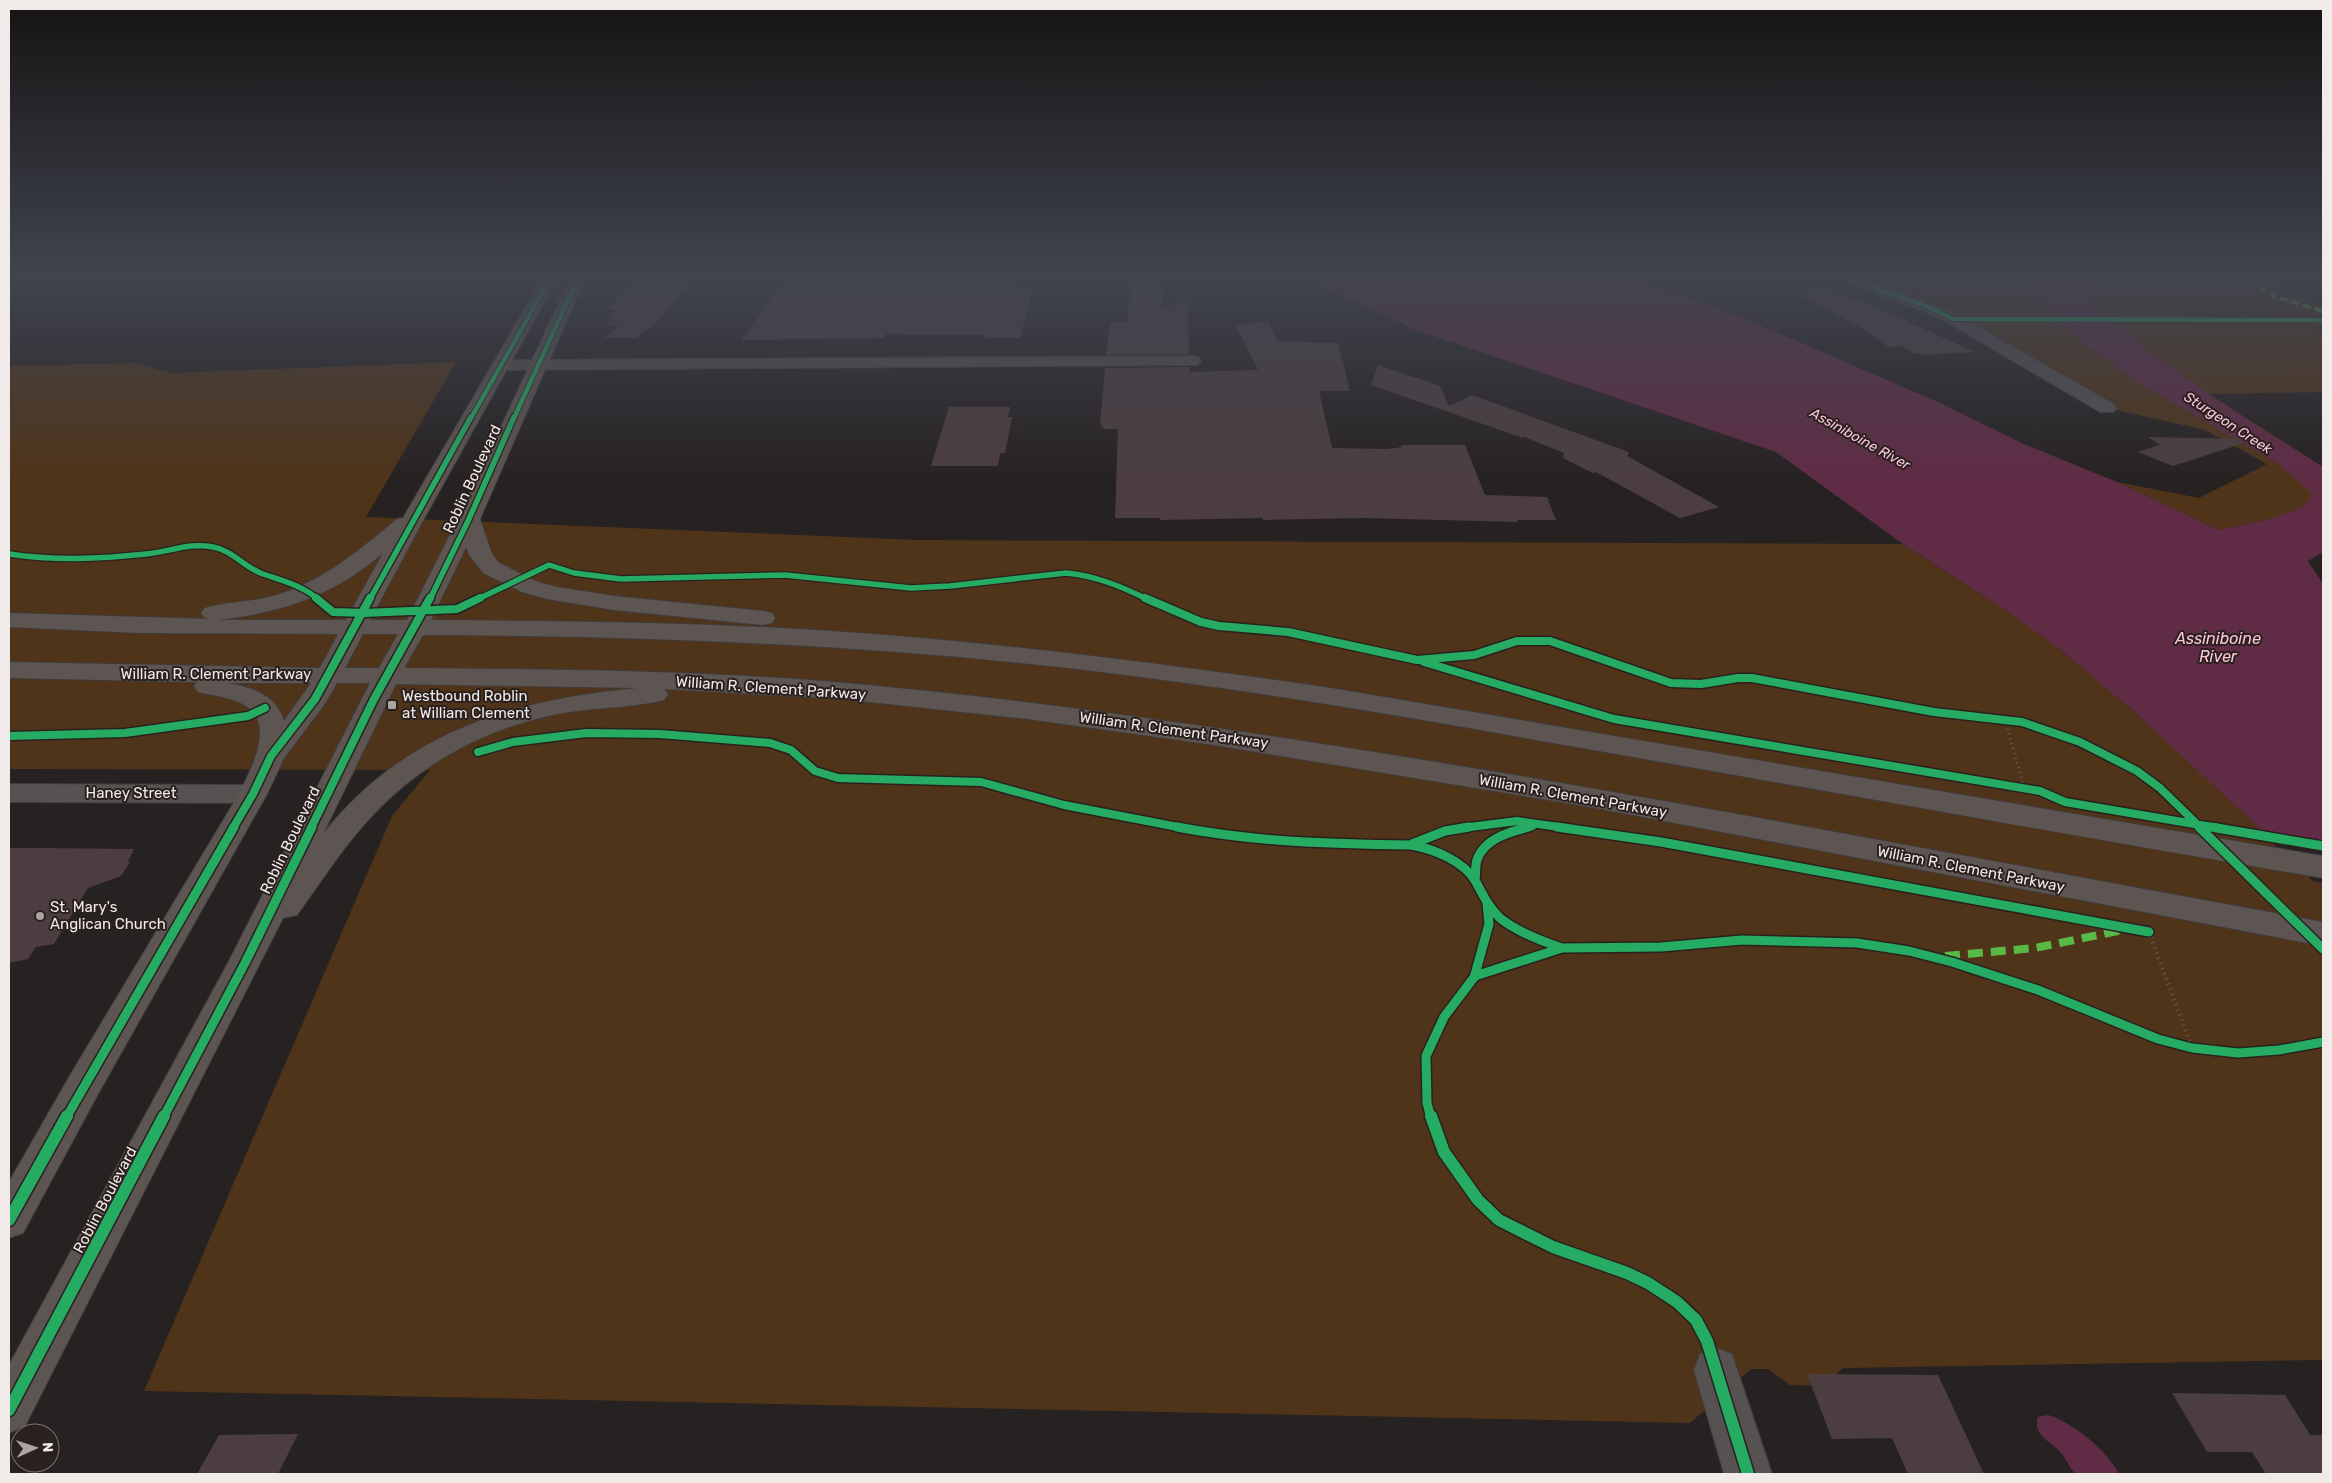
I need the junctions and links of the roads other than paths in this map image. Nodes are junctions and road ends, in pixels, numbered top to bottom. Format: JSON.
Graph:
{"nodes":[{"id":1,"x":513,"y":343,"type":"edge"},
{"id":2,"x":547,"y":343,"type":"edge"},
{"id":3,"x":1994,"y":343,"type":"edge"},
{"id":4,"x":1192,"y":362,"type":"dead end"},
{"id":5,"x":501,"y":365,"type":"junction"},
{"id":6,"x":537,"y":365,"type":"junction"},
{"id":7,"x":2099,"y":404,"type":"dead end"},
{"id":8,"x":414,"y":517,"type":"junction"},
{"id":9,"x":469,"y":519,"type":"junction"},
{"id":10,"x":9,"y":620,"type":"edge"},
{"id":11,"x":87,"y":624,"type":"junction"},
{"id":12,"x":356,"y":627,"type":"junction"},
{"id":13,"x":416,"y":627,"type":"junction"},
{"id":14,"x":923,"y":646,"type":"junction"},
{"id":15,"x":9,"y":670,"type":"edge"},
{"id":16,"x":329,"y":674,"type":"junction"},
{"id":17,"x":126,"y":675,"type":"junction"},
{"id":18,"x":388,"y":676,"type":"junction"},
{"id":19,"x":746,"y":684,"type":"junction"},
{"id":20,"x":272,"y":756,"type":"junction"},
{"id":21,"x":9,"y":793,"type":"edge"},
{"id":22,"x":254,"y":794,"type":"junction"},
{"id":23,"x":2323,"y":867,"type":"edge"},
{"id":24,"x":2323,"y":934,"type":"edge"},
{"id":25,"x":245,"y":962,"type":"junction"},
{"id":26,"x":9,"y":1220,"type":"edge"},
{"id":27,"x":1716,"y":1370,"type":"dead end"},
{"id":28,"x":9,"y":1410,"type":"edge"},
{"id":29,"x":1748,"y":1474,"type":"edge"}],
"edges":[{"from":1,"to":5,"type":"main road","name":"Roblin Boulevard"},
{"from":2,"to":6,"type":"main road","name":"Roblin Boulevard"},
{"from":3,"to":7,"type":"street"},
{"from":4,"to":6,"type":"street"},
{"from":5,"to":6,"type":"street"},
{"from":5,"to":8,"type":"main road","name":"Roblin Boulevard"},
{"from":6,"to":9,"type":"main road","name":"Roblin Boulevard"},
{"from":8,"to":11,"type":"main road"},
{"from":8,"to":12,"type":"main road","name":"Roblin Boulevard"},
{"from":9,"to":13,"type":"main road","name":"Roblin Boulevard"},
{"from":9,"to":14,"type":"main road"},
{"from":10,"to":11,"type":"main road"},
{"from":11,"to":12,"type":"main road"},
{"from":12,"to":13,"type":"main road"},
{"from":12,"to":16,"type":"main road","name":"Roblin Boulevard"},
{"from":13,"to":14,"type":"main road"},
{"from":13,"to":18,"type":"main road","name":"Roblin Boulevard"},
{"from":14,"to":23,"type":"main road"},
{"from":15,"to":17,"type":"main road","name":"William R. Clement Parkway"},
{"from":16,"to":17,"type":"main road","name":"William R. Clement Parkway"},
{"from":16,"to":18,"type":"main road","name":"William R. Clement Parkway"},
{"from":16,"to":20,"type":"main road","name":"Roblin Boulevard"},
{"from":17,"to":20,"type":"main road"},
{"from":18,"to":19,"type":"main road","name":"William R. Clement Parkway"},
{"from":18,"to":25,"type":"main road","name":"Roblin Boulevard"},
{"from":19,"to":24,"type":"main road","name":"William R. Clement Parkway"},
{"from":19,"to":25,"type":"main road"},
{"from":20,"to":22,"type":"main road","name":"Roblin Boulevard"},
{"from":21,"to":22,"type":"street","name":"Haney Street"},
{"from":22,"to":26,"type":"main road","name":"Roblin Boulevard"},
{"from":25,"to":28,"type":"main road","name":"Roblin Boulevard"},
{"from":27,"to":29,"type":"street"}]}
